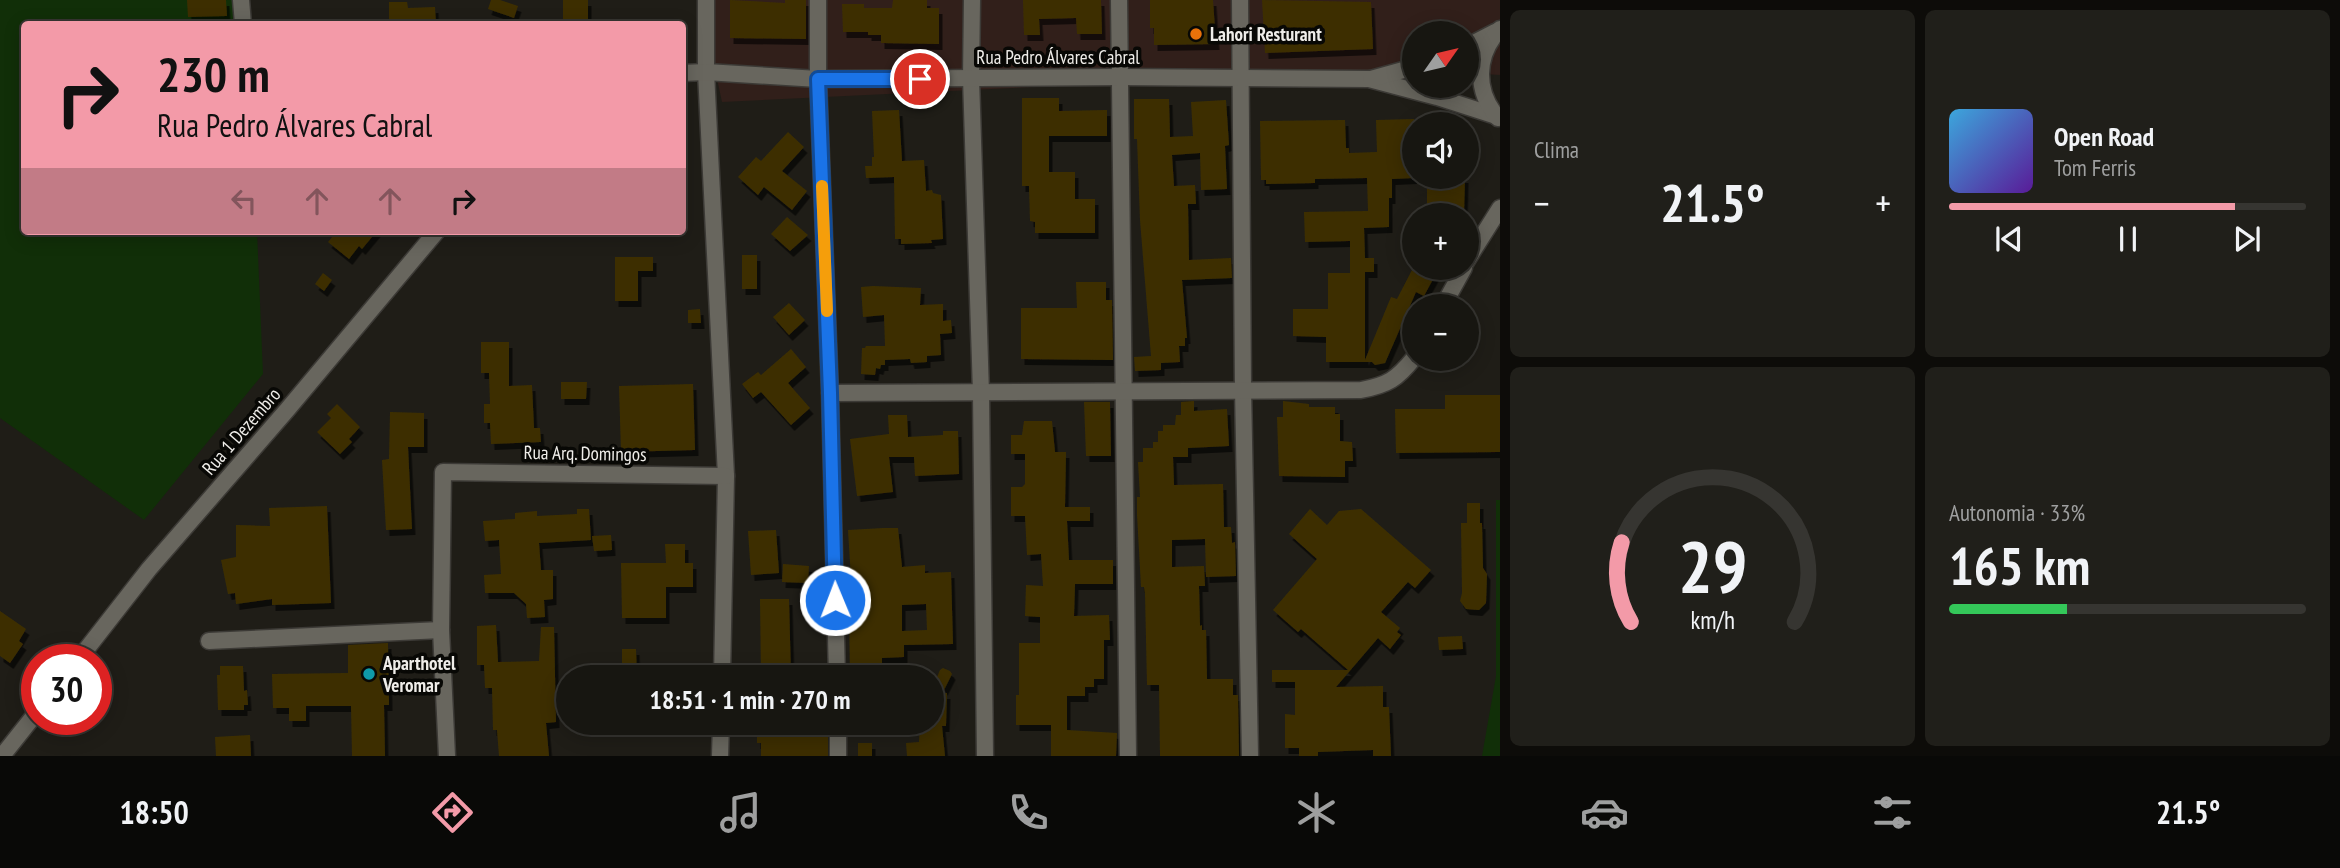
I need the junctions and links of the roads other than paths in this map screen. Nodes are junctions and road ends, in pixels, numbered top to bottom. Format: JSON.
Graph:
{"nodes":[{"id":1,"x":241,"y":0,"type":"edge"},
{"id":2,"x":706,"y":0,"type":"edge"},
{"id":3,"x":818,"y":0,"type":"edge"},
{"id":4,"x":972,"y":0,"type":"edge"},
{"id":5,"x":1119,"y":0,"type":"edge"},
{"id":6,"x":1240,"y":0,"type":"edge"},
{"id":7,"x":243,"y":21,"type":"edge"},
{"id":8,"x":1499,"y":29,"type":"edge"},
{"id":9,"x":1479,"y":40,"type":"edge"},
{"id":10,"x":1402,"y":70,"type":"edge"},
{"id":11,"x":706,"y":72,"type":"junction"},
{"id":12,"x":686,"y":73,"type":"edge"},
{"id":13,"x":1121,"y":77,"type":"junction"},
{"id":14,"x":971,"y":78,"type":"junction"},
{"id":15,"x":818,"y":79,"type":"junction"},
{"id":16,"x":1243,"y":79,"type":"junction"},
{"id":17,"x":1369,"y":79,"type":"junction"},
{"id":18,"x":1498,"y":118,"type":"edge"},
{"id":19,"x":1498,"y":206,"type":"edge"},
{"id":20,"x":434,"y":235,"type":"edge"},
{"id":21,"x":1479,"y":239,"type":"edge"},
{"id":22,"x":1404,"y":371,"type":"edge"},
{"id":23,"x":1243,"y":389,"type":"junction"},
{"id":24,"x":1124,"y":390,"type":"junction"},
{"id":25,"x":830,"y":393,"type":"junction"},
{"id":26,"x":981,"y":393,"type":"junction"},
{"id":27,"x":726,"y":475,"type":"junction"},
{"id":28,"x":441,"y":630,"type":"junction"},
{"id":29,"x":209,"y":641,"type":"dead end"},
{"id":30,"x":90,"y":644,"type":"edge"},
{"id":31,"x":722,"y":665,"type":"edge"},
{"id":32,"x":837,"y":665,"type":"edge"},
{"id":33,"x":21,"y":732,"type":"edge"},
{"id":34,"x":721,"y":735,"type":"edge"},
{"id":35,"x":838,"y":735,"type":"edge"},
{"id":36,"x":2,"y":756,"type":"edge"},
{"id":37,"x":447,"y":756,"type":"edge"},
{"id":38,"x":720,"y":756,"type":"edge"},
{"id":39,"x":838,"y":756,"type":"edge"},
{"id":40,"x":985,"y":756,"type":"edge"},
{"id":41,"x":1128,"y":756,"type":"edge"},
{"id":42,"x":1250,"y":756,"type":"edge"}],
"edges":[{"from":1,"to":7,"type":"street"},
{"from":2,"to":11,"type":"street"},
{"from":3,"to":15,"type":"street"},
{"from":4,"to":14,"type":"street"},
{"from":5,"to":13,"type":"street"},
{"from":6,"to":16,"type":"street"},
{"from":8,"to":9,"type":"street"},
{"from":8,"to":18,"type":"street"},
{"from":10,"to":17,"type":"street"},
{"from":11,"to":12,"type":"street"},
{"from":11,"to":15,"type":"street","name":"Rua Pedro Álvares Cabral"},
{"from":11,"to":27,"type":"street"},
{"from":13,"to":14,"type":"street","name":"Rua Pedro Álvares Cabral"},
{"from":13,"to":16,"type":"street","name":"Rua Pedro Álvares Cabral"},
{"from":13,"to":24,"type":"street"},
{"from":14,"to":15,"type":"street","name":"Rua Pedro Álvares Cabral"},
{"from":14,"to":26,"type":"street"},
{"from":15,"to":25,"type":"street"},
{"from":16,"to":17,"type":"street","name":"Rua Pedro Álvares Cabral"},
{"from":16,"to":23,"type":"street"},
{"from":17,"to":18,"type":"street"},
{"from":19,"to":21,"type":"street"},
{"from":20,"to":30,"type":"street","name":"Rua 1 Dezembro"},
{"from":22,"to":23,"type":"street"},
{"from":23,"to":24,"type":"street"},
{"from":23,"to":42,"type":"street"},
{"from":24,"to":26,"type":"street"},
{"from":24,"to":41,"type":"street"},
{"from":25,"to":26,"type":"street"},
{"from":25,"to":32,"type":"street"},
{"from":26,"to":40,"type":"street"},
{"from":27,"to":28,"type":"street","name":"Rua Arq. Domingos"},
{"from":27,"to":31,"type":"street"},
{"from":28,"to":29,"type":"street"},
{"from":28,"to":37,"type":"street"},
{"from":33,"to":36,"type":"street"},
{"from":34,"to":38,"type":"street"},
{"from":35,"to":39,"type":"street"}]}
